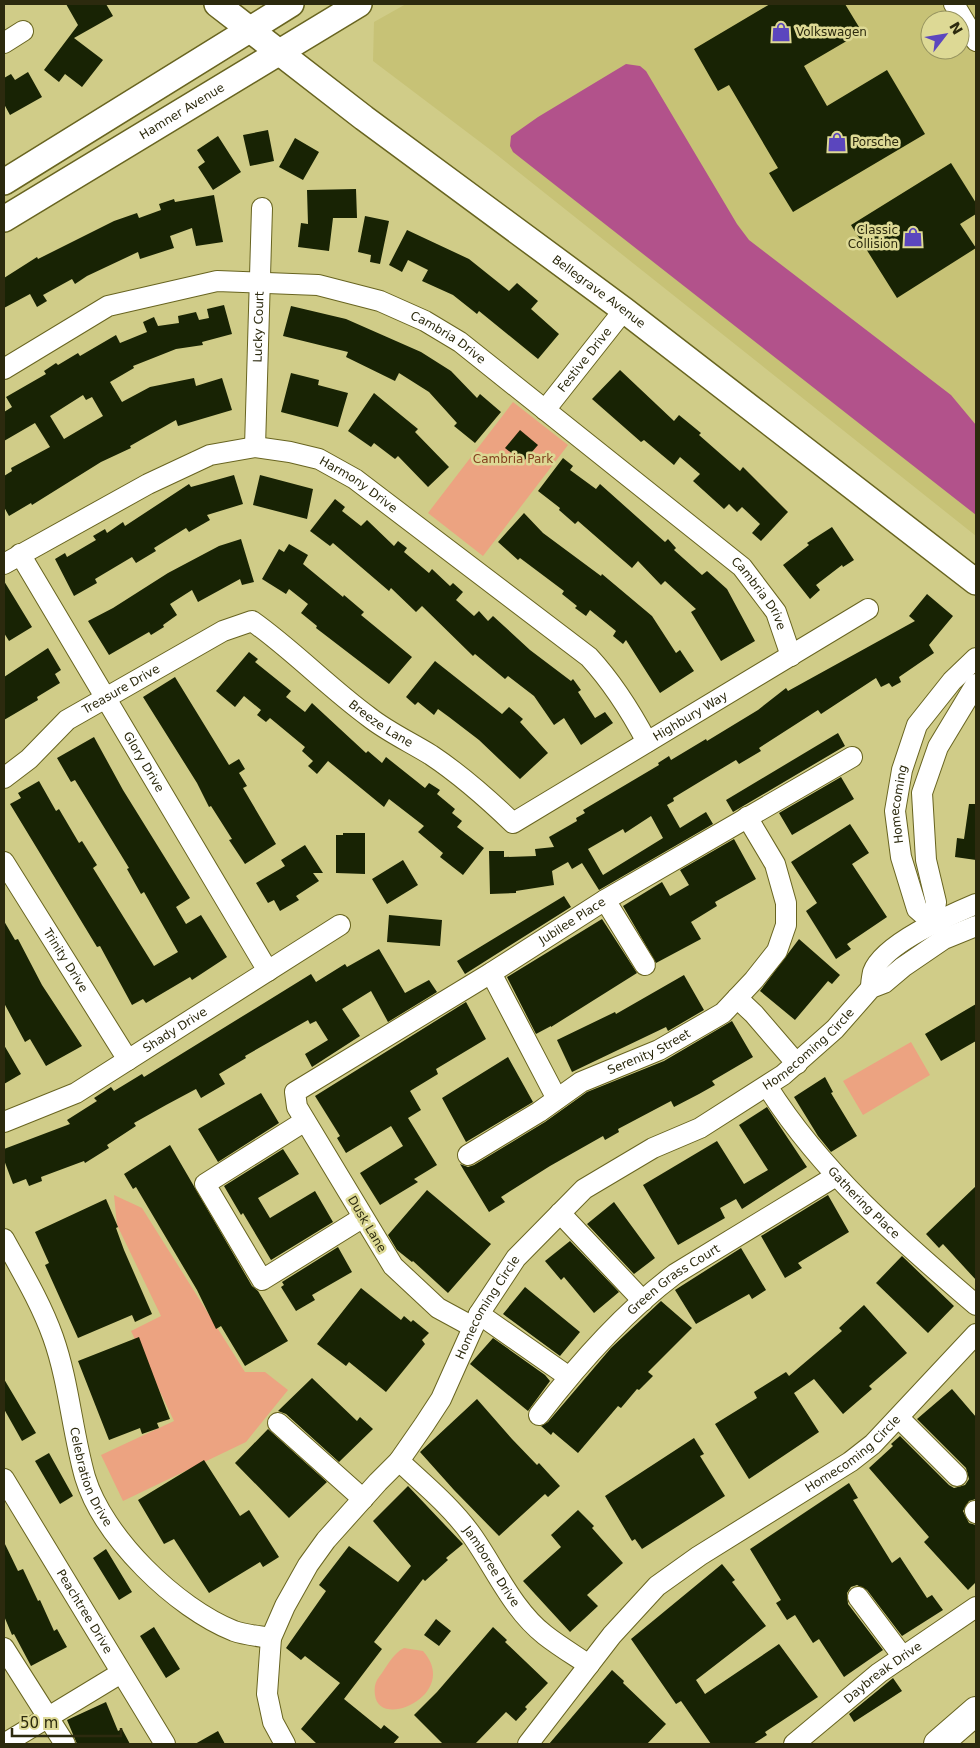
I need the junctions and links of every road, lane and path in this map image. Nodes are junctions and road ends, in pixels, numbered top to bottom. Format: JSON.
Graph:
{"nodes":[{"id":1,"x":217,"y":4,"type":"edge"},
{"id":2,"x":291,"y":4,"type":"edge"},
{"id":3,"x":359,"y":4,"type":"edge"},
{"id":4,"x":954,"y":4,"type":"edge"},
{"id":5,"x":249,"y":29,"type":"junction"},
{"id":6,"x":23,"y":32,"type":"dead end"},
{"id":7,"x":976,"y":40,"type":"edge"},
{"id":8,"x":4,"y":43,"type":"edge"},
{"id":9,"x":277,"y":52,"type":"junction"},
{"id":10,"x":4,"y":182,"type":"edge"},
{"id":11,"x":262,"y":208,"type":"dead end"},
{"id":12,"x":4,"y":219,"type":"edge"},
{"id":13,"x":259,"y":283,"type":"junction"},
{"id":14,"x":624,"y":310,"type":"junction"},
{"id":15,"x":4,"y":369,"type":"edge"},
{"id":16,"x":544,"y":410,"type":"junction"},
{"id":17,"x":255,"y":447,"type":"junction"},
{"id":18,"x":12,"y":559,"type":"edge"},
{"id":19,"x":976,"y":582,"type":"edge"},
{"id":20,"x":868,"y":610,"type":"dead end"},
{"id":21,"x":252,"y":620,"type":"joint"},
{"id":22,"x":790,"y":656,"type":"junction"},
{"id":23,"x":976,"y":658,"type":"edge"},
{"id":24,"x":976,"y":684,"type":"edge"},
{"id":25,"x":105,"y":699,"type":"junction"},
{"id":26,"x":647,"y":742,"type":"junction"},
{"id":27,"x":852,"y":757,"type":"dead end"},
{"id":28,"x":4,"y":778,"type":"edge"},
{"id":29,"x":899,"y":785,"type":"junction"},
{"id":30,"x":923,"y":791,"type":"junction"},
{"id":31,"x":747,"y":817,"type":"junction"},
{"id":32,"x":513,"y":823,"type":"joint"},
{"id":33,"x":4,"y":862,"type":"edge"},
{"id":34,"x":605,"y":900,"type":"junction"},
{"id":35,"x":976,"y":904,"type":"edge"},
{"id":36,"x":933,"y":923,"type":"junction"},
{"id":37,"x":340,"y":926,"type":"dead end"},
{"id":38,"x":976,"y":926,"type":"edge"},
{"id":39,"x":645,"y":965,"type":"dead end"},
{"id":40,"x":268,"y":971,"type":"junction"},
{"id":41,"x":492,"y":973,"type":"junction"},
{"id":42,"x":871,"y":988,"type":"junction"},
{"id":43,"x":737,"y":998,"type":"junction"},
{"id":44,"x":128,"y":1060,"type":"junction"},
{"id":45,"x":797,"y":1064,"type":"junction"},
{"id":46,"x":768,"y":1086,"type":"junction"},
{"id":47,"x":295,"y":1092,"type":"joint"},
{"id":48,"x":557,"y":1099,"type":"junction"},
{"id":49,"x":305,"y":1120,"type":"junction"},
{"id":50,"x":4,"y":1122,"type":"edge"},
{"id":51,"x":468,"y":1155,"type":"dead end"},
{"id":52,"x":836,"y":1176,"type":"junction"},
{"id":53,"x":560,"y":1213,"type":"junction"},
{"id":54,"x":362,"y":1218,"type":"junction"},
{"id":55,"x":4,"y":1239,"type":"edge"},
{"id":56,"x":643,"y":1301,"type":"junction"},
{"id":57,"x":976,"y":1305,"type":"edge"},
{"id":58,"x":476,"y":1320,"type":"junction"},
{"id":59,"x":976,"y":1334,"type":"edge"},
{"id":60,"x":569,"y":1376,"type":"junction"},
{"id":61,"x":539,"y":1415,"type":"dead end"},
{"id":62,"x":899,"y":1418,"type":"junction"},
{"id":63,"x":278,"y":1423,"type":"dead end"},
{"id":64,"x":399,"y":1461,"type":"junction"},
{"id":65,"x":957,"y":1476,"type":"dead end"},
{"id":66,"x":4,"y":1479,"type":"edge"},
{"id":67,"x":362,"y":1499,"type":"junction"},
{"id":68,"x":858,"y":1597,"type":"dead end"},
{"id":69,"x":976,"y":1607,"type":"edge"},
{"id":70,"x":271,"y":1638,"type":"junction"},
{"id":71,"x":4,"y":1648,"type":"edge"},
{"id":72,"x":903,"y":1657,"type":"junction"},
{"id":73,"x":589,"y":1665,"type":"junction"},
{"id":74,"x":121,"y":1673,"type":"junction"},
{"id":75,"x":976,"y":1711,"type":"edge"},
{"id":76,"x":48,"y":1717,"type":"junction"},
{"id":77,"x":4,"y":1744,"type":"edge"},
{"id":78,"x":65,"y":1744,"type":"edge"},
{"id":79,"x":166,"y":1744,"type":"edge"},
{"id":80,"x":285,"y":1744,"type":"edge"},
{"id":81,"x":528,"y":1744,"type":"edge"},
{"id":82,"x":794,"y":1744,"type":"edge"},
{"id":83,"x":938,"y":1744,"type":"edge"}],
"edges":[{"from":1,"to":5,"type":"main road","name":"Bellegrave Avenue"},
{"from":2,"to":5,"type":"main road"},
{"from":3,"to":9,"type":"main road","name":"Hamner Avenue"},
{"from":4,"to":7,"type":"street"},
{"from":5,"to":9,"type":"main road","name":"Bellegrave Avenue"},
{"from":5,"to":10,"type":"main road"},
{"from":6,"to":8,"type":"street"},
{"from":9,"to":12,"type":"main road","name":"Hamner Avenue"},
{"from":9,"to":14,"type":"main road","name":"Bellegrave Avenue"},
{"from":11,"to":13,"type":"street","name":"Lucky Court"},
{"from":13,"to":15,"type":"street","name":"Cambria Drive"},
{"from":13,"to":16,"type":"street","name":"Cambria Drive"},
{"from":13,"to":17,"type":"street","name":"Lucky Court"},
{"from":14,"to":16,"type":"street","name":"Festive Drive"},
{"from":14,"to":19,"type":"main road","name":"Bellegrave Avenue"},
{"from":16,"to":22,"type":"street","name":"Cambria Drive"},
{"from":17,"to":18,"type":"street","name":"Harmony Drive"},
{"from":17,"to":26,"type":"street","name":"Harmony Drive"},
{"from":18,"to":25,"type":"street","name":"Glory Drive"},
{"from":20,"to":22,"type":"street","name":"Highbury Way"},
{"from":21,"to":25,"type":"street","name":"Treasure Drive"},
{"from":21,"to":32,"type":"street","name":"Breeze Lane"},
{"from":22,"to":26,"type":"street","name":"Highbury Way"},
{"from":23,"to":29,"type":"street","name":"Homecoming"},
{"from":24,"to":30,"type":"street","name":"Homecoming"},
{"from":25,"to":28,"type":"street","name":"Treasure Drive"},
{"from":25,"to":40,"type":"street","name":"Glory Drive"},
{"from":26,"to":32,"type":"street","name":"Highbury Way"},
{"from":27,"to":31,"type":"street","name":"Jubilee Place"},
{"from":29,"to":30,"type":"street"},
{"from":29,"to":36,"type":"street","name":"Homecoming"},
{"from":30,"to":36,"type":"street","name":"Homecoming"},
{"from":31,"to":34,"type":"street","name":"Jubilee Place"},
{"from":31,"to":43,"type":"street","name":"Serenity Street"},
{"from":33,"to":44,"type":"street","name":"Trinity Drive"},
{"from":34,"to":39,"type":"street"},
{"from":34,"to":41,"type":"street","name":"Jubilee Place"},
{"from":35,"to":36,"type":"street","name":"Homecoming Circle"},
{"from":36,"to":42,"type":"street","name":"Homecoming Circle"},
{"from":37,"to":40,"type":"street","name":"Shady Drive"},
{"from":38,"to":42,"type":"street","name":"Homecoming Circle"},
{"from":40,"to":44,"type":"street","name":"Shady Drive"},
{"from":41,"to":47,"type":"street","name":"Jubilee Place"},
{"from":41,"to":48,"type":"street"},
{"from":42,"to":45,"type":"street","name":"Homecoming Circle"},
{"from":43,"to":45,"type":"street"},
{"from":43,"to":48,"type":"street","name":"Serenity Street"},
{"from":44,"to":50,"type":"street","name":"Shady Drive"},
{"from":45,"to":46,"type":"street","name":"Homecoming Circle"},
{"from":46,"to":52,"type":"street","name":"Gathering Place"},
{"from":46,"to":53,"type":"street","name":"Homecoming Circle"},
{"from":47,"to":49,"type":"street","name":"Dusk Lane"},
{"from":48,"to":51,"type":"street","name":"Serenity Street"},
{"from":49,"to":54,"type":"street","name":"Dusk Lane"},
{"from":49,"to":54,"type":"street"},
{"from":52,"to":56,"type":"street","name":"Green Grass Court"},
{"from":52,"to":57,"type":"street","name":"Gathering Place"},
{"from":53,"to":56,"type":"street"},
{"from":53,"to":58,"type":"street","name":"Homecoming Circle"},
{"from":54,"to":58,"type":"street","name":"Dusk Lane"},
{"from":55,"to":70,"type":"street","name":"Celebration Drive"},
{"from":56,"to":60,"type":"street","name":"Green Grass Court"},
{"from":58,"to":60,"type":"street","name":"Dusk Lane"},
{"from":58,"to":64,"type":"street","name":"Homecoming Circle"},
{"from":59,"to":62,"type":"street","name":"Homecoming Circle"},
{"from":60,"to":61,"type":"street","name":"Green Grass Court"},
{"from":62,"to":65,"type":"street"},
{"from":62,"to":73,"type":"street","name":"Homecoming Circle"},
{"from":63,"to":67,"type":"street"},
{"from":64,"to":67,"type":"street","name":"Homecoming Circle"},
{"from":64,"to":73,"type":"street","name":"Jamboree Drive"},
{"from":66,"to":74,"type":"street","name":"Peachtree Drive"},
{"from":67,"to":70,"type":"street","name":"Homecoming Circle"},
{"from":68,"to":72,"type":"street"},
{"from":69,"to":72,"type":"street","name":"Daybreak Drive"},
{"from":70,"to":80,"type":"street","name":"Homecoming Circle"},
{"from":71,"to":76,"type":"street"},
{"from":72,"to":82,"type":"street","name":"Daybreak Drive"},
{"from":73,"to":81,"type":"street","name":"Homecoming Circle"},
{"from":74,"to":76,"type":"street"},
{"from":74,"to":79,"type":"street","name":"Peachtree Drive"},
{"from":75,"to":83,"type":"highway"},
{"from":76,"to":77,"type":"street"},
{"from":76,"to":78,"type":"street"}]}
